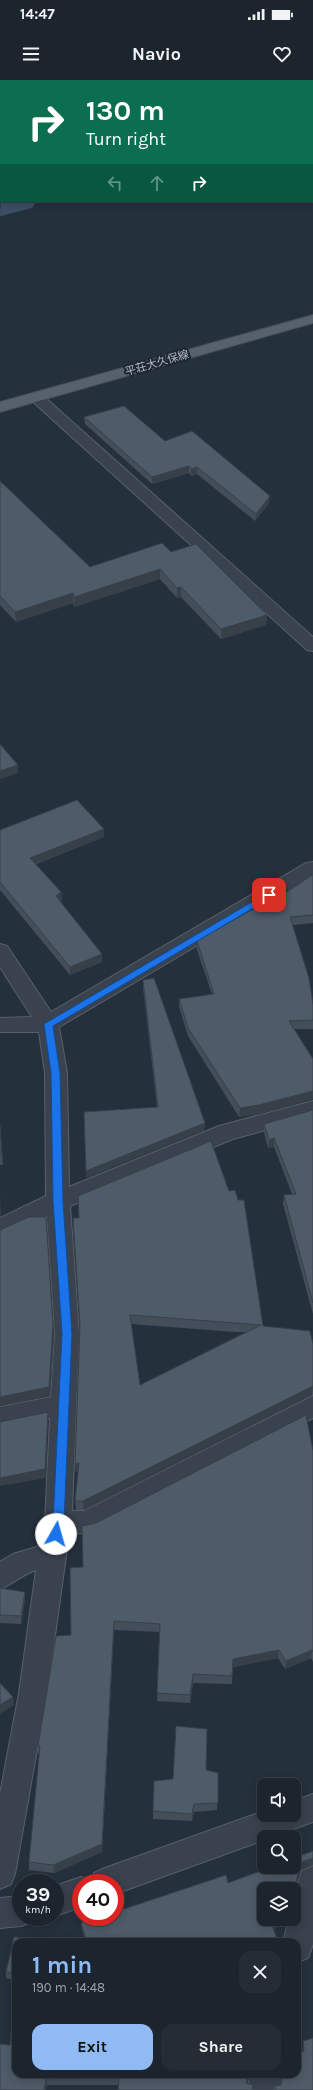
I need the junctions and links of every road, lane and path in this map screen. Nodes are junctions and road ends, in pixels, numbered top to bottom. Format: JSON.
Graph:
{"nodes":[{"id":1,"x":313,"y":319,"type":"edge"},
{"id":2,"x":36,"y":397,"type":"junction"},
{"id":3,"x":0,"y":407,"type":"edge"},
{"id":4,"x":313,"y":646,"type":"edge"},
{"id":5,"x":312,"y":870,"type":"edge"},
{"id":6,"x":0,"y":951,"type":"edge"},
{"id":7,"x":48,"y":1024,"type":"junction"},
{"id":8,"x":0,"y":1025,"type":"edge"},
{"id":9,"x":313,"y":1109,"type":"edge"},
{"id":10,"x":58,"y":1201,"type":"junction"},
{"id":11,"x":0,"y":1228,"type":"edge"},
{"id":12,"x":63,"y":1406,"type":"junction"},
{"id":13,"x":313,"y":1406,"type":"edge"},
{"id":14,"x":0,"y":1418,"type":"edge"},
{"id":15,"x":58,"y":1523,"type":"junction"},
{"id":16,"x":52,"y":1555,"type":"junction"},
{"id":17,"x":0,"y":1577,"type":"edge"},
{"id":18,"x":313,"y":1808,"type":"edge"},
{"id":19,"x":301,"y":1812,"type":"edge"},
{"id":20,"x":275,"y":1822,"type":"edge"},
{"id":21,"x":0,"y":1874,"type":"edge"},
{"id":22,"x":124,"y":1876,"type":"edge"},
{"id":23,"x":313,"y":1881,"type":"edge"},
{"id":24,"x":12,"y":1912,"type":"edge"},
{"id":25,"x":0,"y":1913,"type":"edge"},
{"id":26,"x":299,"y":1938,"type":"edge"},
{"id":27,"x":266,"y":2078,"type":"edge"},
{"id":28,"x":263,"y":2090,"type":"edge"}],
"edges":[{"from":1,"to":2,"type":"main road","name":"平荘大久保線"},
{"from":2,"to":3,"type":"main road","name":"平荘大久保線"},
{"from":2,"to":4,"type":"street"},
{"from":5,"to":7,"type":"street"},
{"from":6,"to":7,"type":"street"},
{"from":7,"to":8,"type":"street"},
{"from":7,"to":10,"type":"street"},
{"from":9,"to":10,"type":"street"},
{"from":10,"to":11,"type":"street"},
{"from":10,"to":12,"type":"street"},
{"from":12,"to":14,"type":"street"},
{"from":12,"to":15,"type":"street"},
{"from":13,"to":15,"type":"street"},
{"from":15,"to":16,"type":"street"},
{"from":16,"to":17,"type":"street"},
{"from":16,"to":21,"type":"street"},
{"from":18,"to":19,"type":"street"},
{"from":20,"to":22,"type":"street"},
{"from":23,"to":26,"type":"street"},
{"from":24,"to":25,"type":"street"},
{"from":27,"to":28,"type":"street"}]}
